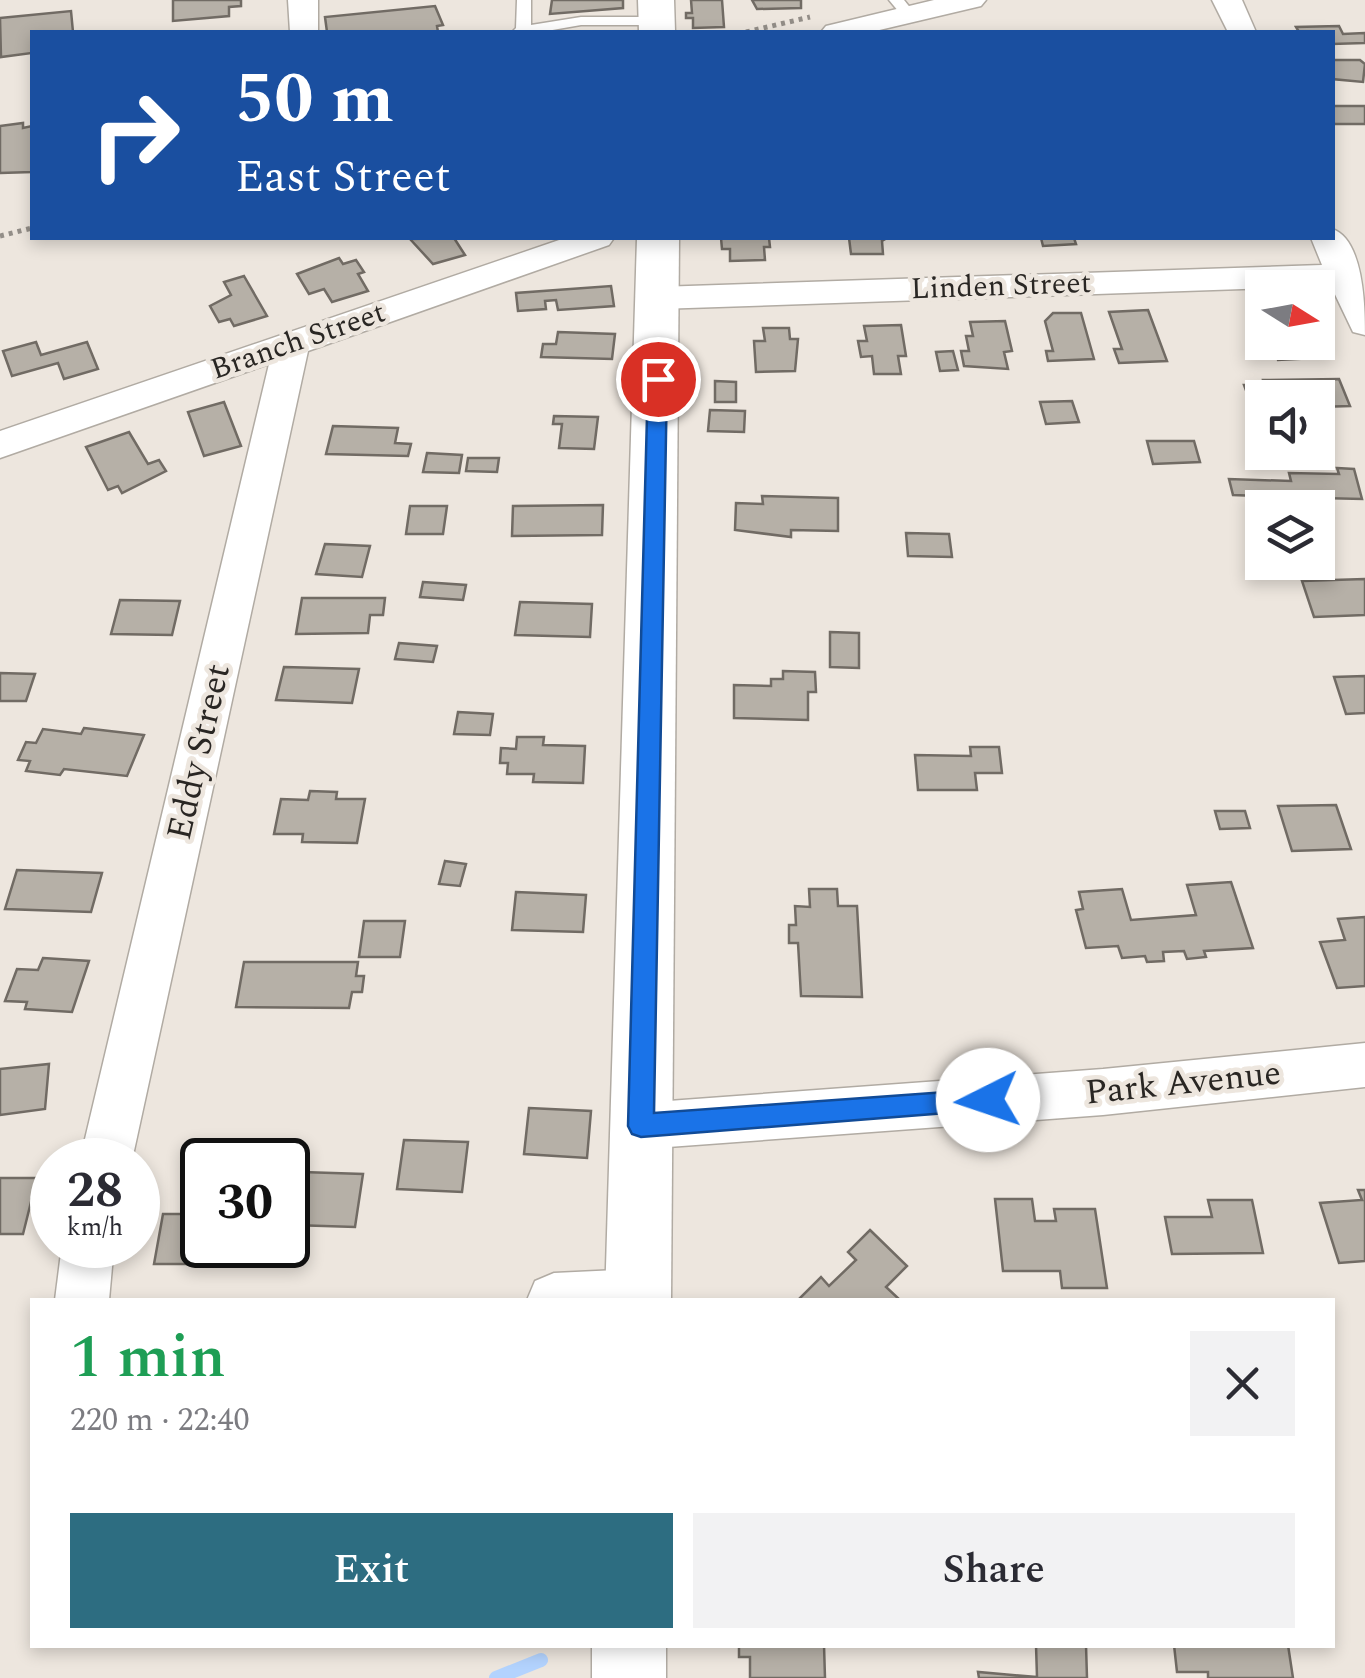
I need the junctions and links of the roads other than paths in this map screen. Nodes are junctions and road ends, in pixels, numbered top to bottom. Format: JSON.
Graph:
{"nodes":[{"id":1,"x":303,"y":0,"type":"edge"},
{"id":2,"x":524,"y":0,"type":"edge"},
{"id":3,"x":971,"y":0,"type":"edge"},
{"id":4,"x":1227,"y":0,"type":"edge"},
{"id":5,"x":903,"y":8,"type":"edge"},
{"id":6,"x":657,"y":18,"type":"edge"},
{"id":7,"x":304,"y":30,"type":"edge"},
{"id":8,"x":521,"y":30,"type":"edge"},
{"id":9,"x":532,"y":30,"type":"edge"},
{"id":10,"x":842,"y":30,"type":"edge"},
{"id":11,"x":1241,"y":30,"type":"edge"},
{"id":12,"x":591,"y":240,"type":"edge"},
{"id":13,"x":658,"y":240,"type":"edge"},
{"id":14,"x":1329,"y":240,"type":"edge"},
{"id":15,"x":1343,"y":275,"type":"junction"},
{"id":16,"x":658,"y":298,"type":"junction"},
{"id":17,"x":1365,"y":324,"type":"edge"},
{"id":18,"x":292,"y":344,"type":"junction"},
{"id":19,"x":0,"y":445,"type":"edge"},
{"id":20,"x":1365,"y":1065,"type":"edge"},
{"id":21,"x":641,"y":1126,"type":"junction"},
{"id":22,"x":111,"y":1138,"type":"edge"},
{"id":23,"x":85,"y":1268,"type":"edge"},
{"id":24,"x":82,"y":1298,"type":"edge"},
{"id":25,"x":638,"y":1298,"type":"edge"},
{"id":26,"x":630,"y":1648,"type":"edge"},
{"id":27,"x":628,"y":1678,"type":"edge"}],
"edges":[{"from":1,"to":7,"type":"street"},
{"from":2,"to":8,"type":"lane"},
{"from":3,"to":5,"type":"street"},
{"from":4,"to":11,"type":"street"},
{"from":5,"to":10,"type":"street"},
{"from":6,"to":9,"type":"lane"},
{"from":12,"to":18,"type":"street","name":"Branch Street"},
{"from":13,"to":16,"type":"main road"},
{"from":14,"to":15,"type":"street"},
{"from":15,"to":16,"type":"street","name":"Linden Street"},
{"from":15,"to":17,"type":"street"},
{"from":16,"to":21,"type":"main road"},
{"from":18,"to":19,"type":"street","name":"Branch Street"},
{"from":18,"to":22,"type":"street","name":"Eddy Street"},
{"from":20,"to":21,"type":"street","name":"Park Avenue"},
{"from":21,"to":25,"type":"main road"},
{"from":23,"to":24,"type":"street"},
{"from":26,"to":27,"type":"main road"}]}
